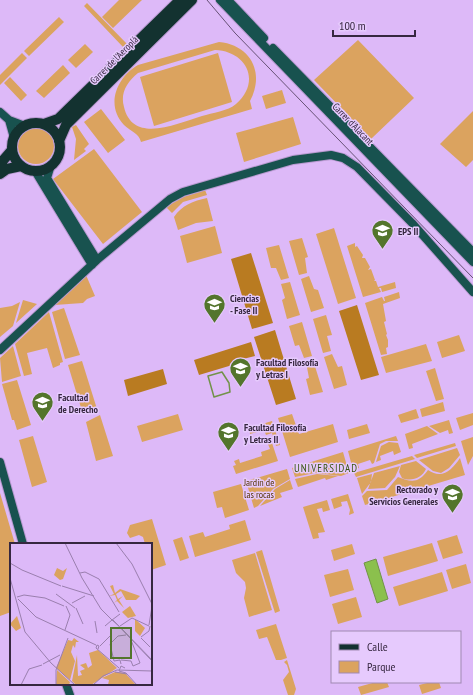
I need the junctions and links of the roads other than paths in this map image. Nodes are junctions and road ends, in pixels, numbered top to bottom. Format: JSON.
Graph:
{"nodes":[{"id":1,"x":180,"y":0,"type":"edge"},
{"id":2,"x":192,"y":0,"type":"edge"},
{"id":3,"x":220,"y":0,"type":"edge"},
{"id":4,"x":228,"y":0,"type":"edge"},
{"id":5,"x":0,"y":112,"type":"edge"},
{"id":6,"x":9,"y":120,"type":"junction"},
{"id":7,"x":44,"y":124,"type":"junction"},
{"id":8,"x":25,"y":126,"type":"junction"},
{"id":9,"x":14,"y":138,"type":"junction"},
{"id":10,"x":59,"y":141,"type":"junction"},
{"id":11,"x":12,"y":150,"type":"junction"},
{"id":12,"x":0,"y":164,"type":"edge"},
{"id":13,"x":51,"y":165,"type":"junction"},
{"id":14,"x":22,"y":166,"type":"junction"},
{"id":15,"x":35,"y":171,"type":"junction"},
{"id":16,"x":0,"y":174,"type":"edge"},
{"id":17,"x":473,"y":252,"type":"edge"},
{"id":18,"x":94,"y":262,"type":"junction"},
{"id":19,"x":473,"y":262,"type":"edge"},
{"id":20,"x":473,"y":292,"type":"edge"},
{"id":21,"x":0,"y":350,"type":"edge"},
{"id":22,"x":0,"y":462,"type":"edge"},
{"id":23,"x":23,"y":543,"type":"edge"},
{"id":24,"x":66,"y":685,"type":"edge"},
{"id":25,"x":70,"y":695,"type":"edge"}],
"edges":[{"from":1,"to":7,"type":"main road","name":"Carrer de l'Aeroplà"},
{"from":2,"to":10,"type":"main road","name":"Carrer de l'Aeroplà"},
{"from":3,"to":19,"type":"street","name":"Carrer d'Alacant"},
{"from":4,"to":17,"type":"street","name":"Carrer d'Alacant"},
{"from":5,"to":6,"type":"street"},
{"from":6,"to":8,"type":"street"},
{"from":6,"to":9,"type":"street"},
{"from":7,"to":8,"type":"main road"},
{"from":7,"to":10,"type":"main road"},
{"from":8,"to":9,"type":"main road"},
{"from":9,"to":11,"type":"main road"},
{"from":10,"to":13,"type":"main road"},
{"from":11,"to":12,"type":"main road"},
{"from":11,"to":14,"type":"main road"},
{"from":13,"to":15,"type":"main road"},
{"from":13,"to":18,"type":"street"},
{"from":14,"to":15,"type":"main road"},
{"from":14,"to":16,"type":"main road"},
{"from":15,"to":18,"type":"street"},
{"from":18,"to":20,"type":"street"},
{"from":18,"to":21,"type":"street"},
{"from":22,"to":23,"type":"street"},
{"from":24,"to":25,"type":"street"}]}
